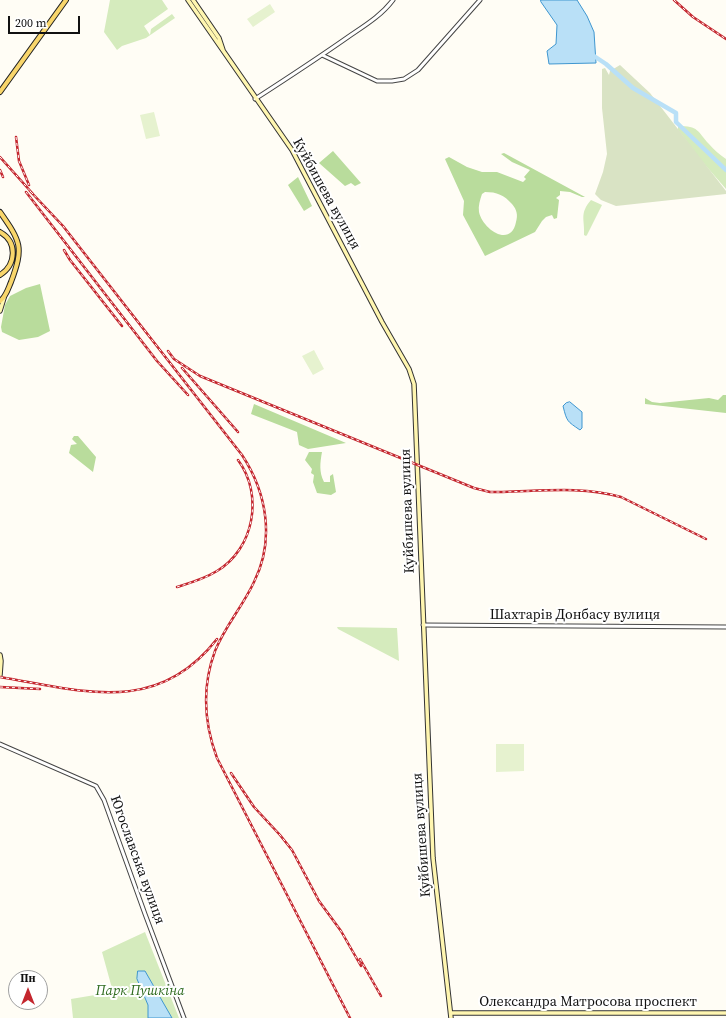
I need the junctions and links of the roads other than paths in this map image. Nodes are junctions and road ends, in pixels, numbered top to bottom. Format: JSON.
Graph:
{"nodes":[{"id":1,"x":66,"y":0,"type":"edge"},
{"id":2,"x":188,"y":0,"type":"edge"},
{"id":3,"x":193,"y":0,"type":"edge"},
{"id":4,"x":393,"y":0,"type":"edge"},
{"id":5,"x":480,"y":0,"type":"edge"},
{"id":6,"x":217,"y":40,"type":"junction"},
{"id":7,"x":322,"y":55,"type":"junction"},
{"id":8,"x":0,"y":92,"type":"edge"},
{"id":9,"x":255,"y":99,"type":"junction"},
{"id":10,"x":0,"y":212,"type":"edge"},
{"id":11,"x":0,"y":232,"type":"edge"},
{"id":12,"x":0,"y":275,"type":"edge"},
{"id":13,"x":5,"y":297,"type":"junction"},
{"id":14,"x":0,"y":301,"type":"edge"},
{"id":15,"x":0,"y":310,"type":"edge"},
{"id":16,"x":423,"y":625,"type":"junction"},
{"id":17,"x":726,"y":627,"type":"edge"},
{"id":18,"x":0,"y":655,"type":"edge"},
{"id":19,"x":0,"y":675,"type":"edge"},
{"id":20,"x":0,"y":744,"type":"edge"},
{"id":21,"x":451,"y":1013,"type":"junction"},
{"id":22,"x":726,"y":1013,"type":"edge"},
{"id":23,"x":184,"y":1018,"type":"edge"},
{"id":24,"x":452,"y":1018,"type":"edge"}],
"edges":[{"from":1,"to":8,"type":"main road"},
{"from":2,"to":6,"type":"main road","name":"Куйбишева вулиця"},
{"from":3,"to":6,"type":"main road","name":"Куйбишева вулиця"},
{"from":4,"to":7,"type":"street"},
{"from":5,"to":7,"type":"street"},
{"from":6,"to":9,"type":"main road","name":"Куйбишева вулиця"},
{"from":7,"to":9,"type":"street"},
{"from":9,"to":16,"type":"main road","name":"Куйбишева вулиця"},
{"from":10,"to":13,"type":"main road"},
{"from":11,"to":12,"type":"main road"},
{"from":13,"to":14,"type":"main road"},
{"from":13,"to":15,"type":"main road"},
{"from":16,"to":17,"type":"street","name":"Шахтарів Донбасу вулиця"},
{"from":16,"to":21,"type":"main road","name":"Куйбишева вулиця"},
{"from":18,"to":19,"type":"main road"},
{"from":20,"to":23,"type":"street","name":"Югославська вулиця"},
{"from":21,"to":22,"type":"main road","name":"Олександра Матросова проспект"},
{"from":21,"to":24,"type":"main road","name":"Куйбишева вулиця"}]}
